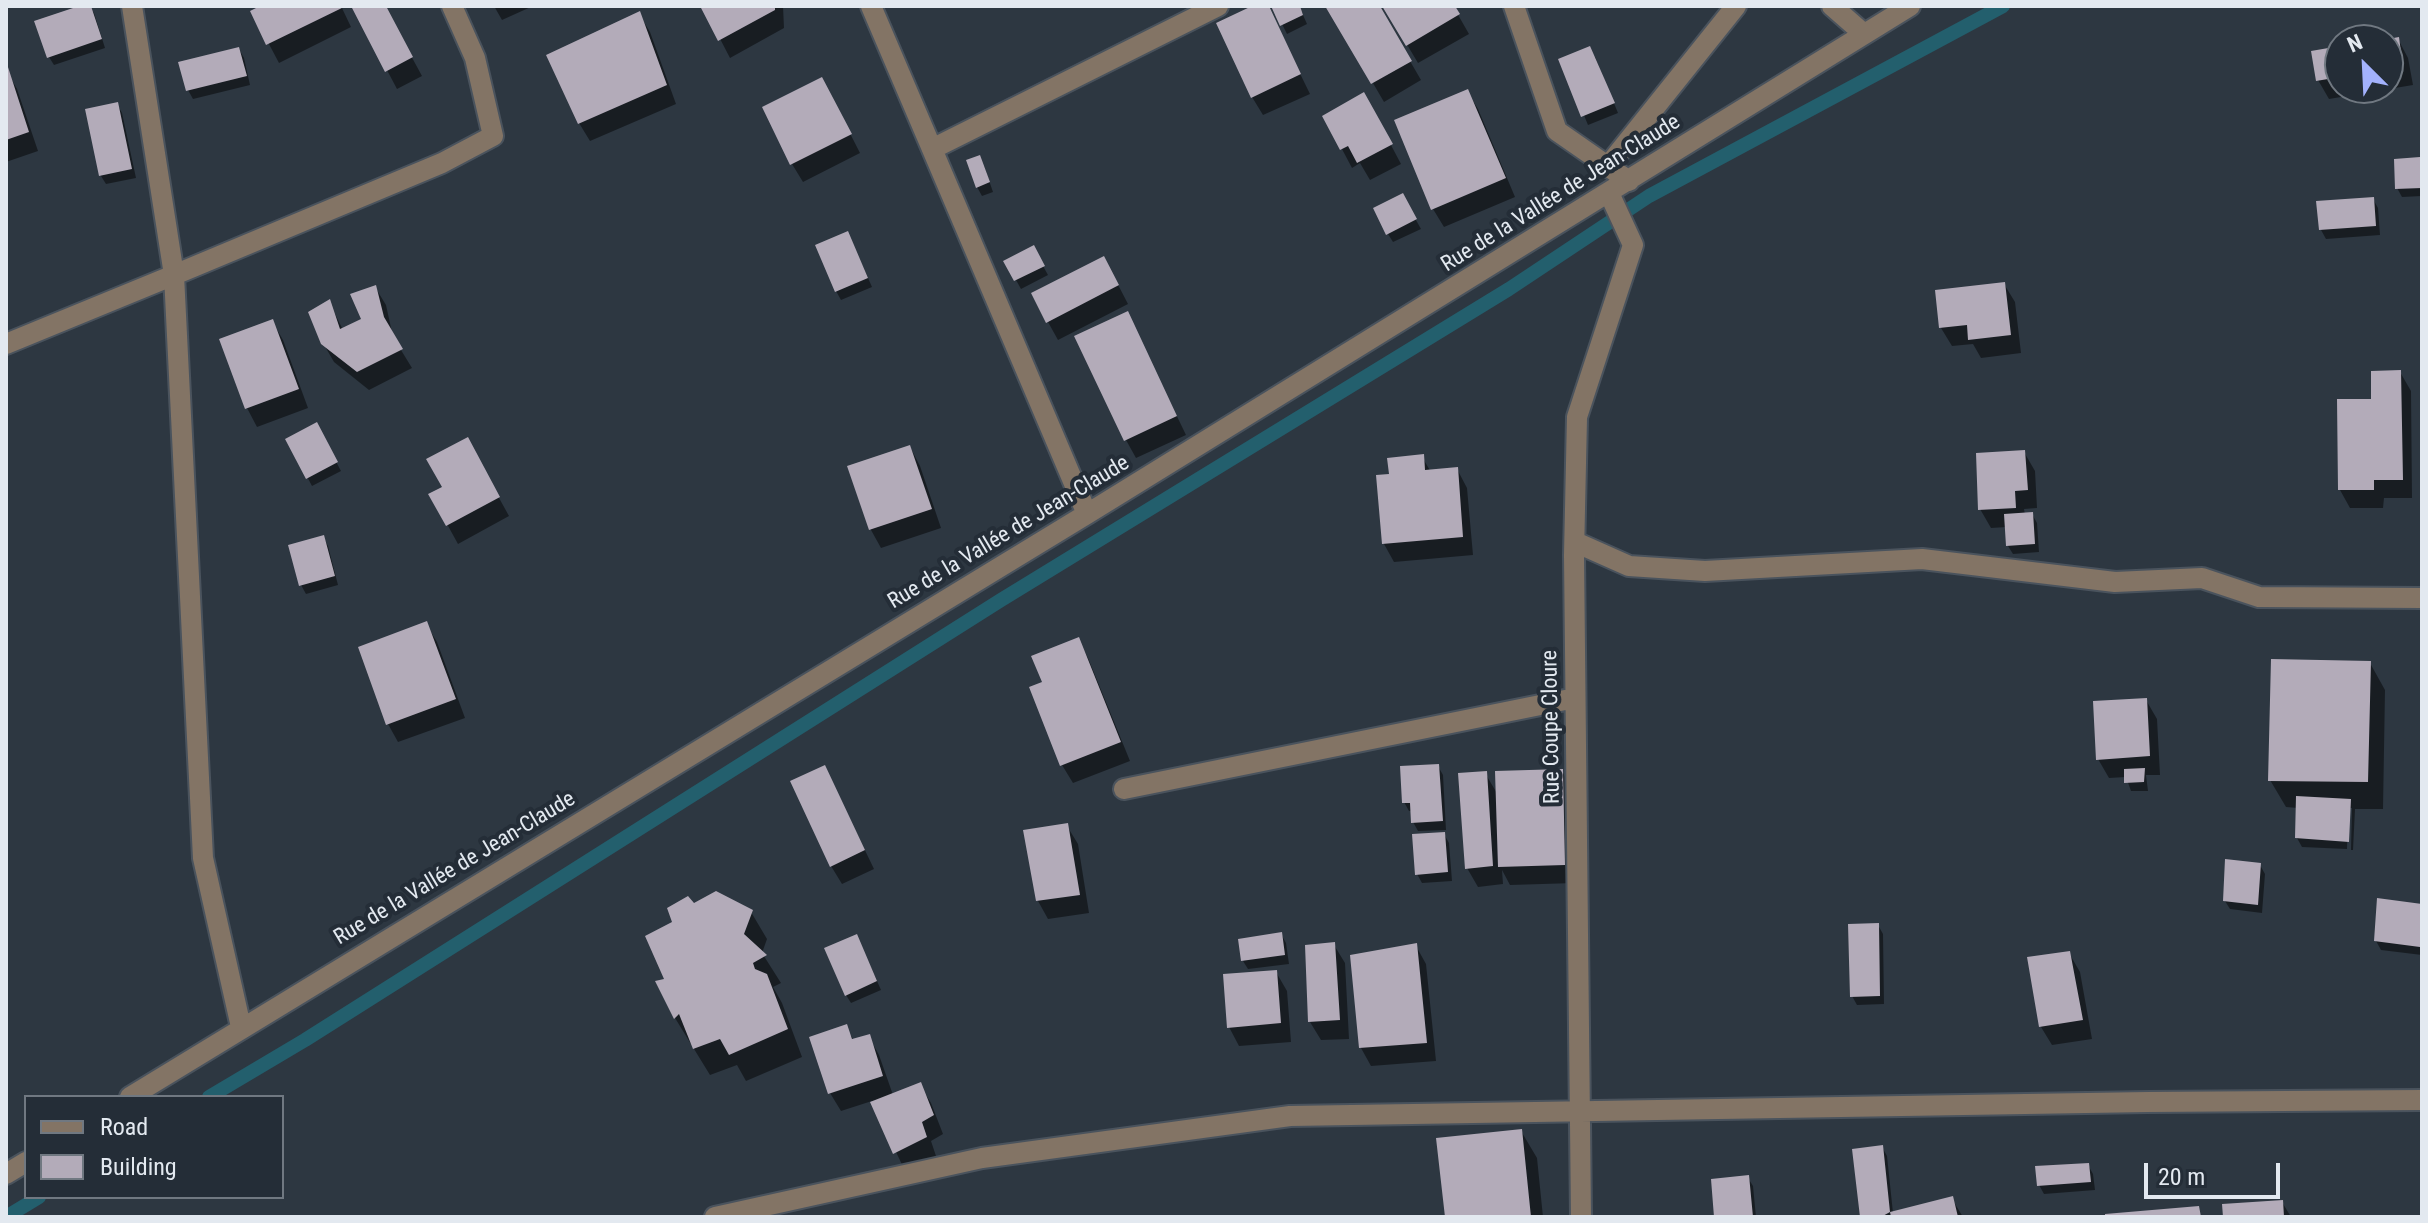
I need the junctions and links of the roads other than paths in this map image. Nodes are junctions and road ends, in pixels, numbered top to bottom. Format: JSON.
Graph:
{"nodes":[{"id":1,"x":132,"y":6,"type":"edge"},
{"id":2,"x":452,"y":6,"type":"edge"},
{"id":3,"x":871,"y":6,"type":"edge"},
{"id":4,"x":1218,"y":6,"type":"edge"},
{"id":5,"x":1514,"y":6,"type":"edge"},
{"id":6,"x":1736,"y":6,"type":"edge"},
{"id":7,"x":1832,"y":6,"type":"edge"},
{"id":8,"x":1910,"y":6,"type":"edge"},
{"id":9,"x":1864,"y":34,"type":"junction"},
{"id":10,"x":932,"y":149,"type":"junction"},
{"id":11,"x":1608,"y":166,"type":"junction"},
{"id":12,"x":1629,"y":181,"type":"junction"},
{"id":13,"x":1611,"y":197,"type":"junction"},
{"id":14,"x":174,"y":275,"type":"junction"},
{"id":15,"x":6,"y":344,"type":"edge"},
{"id":16,"x":1087,"y":514,"type":"junction"},
{"id":17,"x":1575,"y":542,"type":"junction"},
{"id":18,"x":2422,"y":598,"type":"edge"},
{"id":19,"x":1575,"y":698,"type":"junction"},
{"id":20,"x":1124,"y":789,"type":"dead end"},
{"id":21,"x":241,"y":1027,"type":"junction"},
{"id":22,"x":133,"y":1095,"type":"edge"},
{"id":23,"x":2422,"y":1100,"type":"edge"},
{"id":24,"x":1582,"y":1112,"type":"junction"},
{"id":25,"x":24,"y":1163,"type":"edge"},
{"id":26,"x":6,"y":1174,"type":"edge"},
{"id":27,"x":715,"y":1217,"type":"edge"},
{"id":28,"x":1581,"y":1217,"type":"edge"}],
"edges":[{"from":1,"to":14,"type":"street"},
{"from":2,"to":14,"type":"street"},
{"from":3,"to":10,"type":"street"},
{"from":4,"to":10,"type":"street"},
{"from":5,"to":11,"type":"street"},
{"from":6,"to":11,"type":"street"},
{"from":7,"to":9,"type":"street"},
{"from":8,"to":9,"type":"street","name":"Rue de la Vallée de Jean-Claude"},
{"from":9,"to":12,"type":"street","name":"Rue de la Vallée de Jean-Claude"},
{"from":10,"to":16,"type":"street"},
{"from":11,"to":12,"type":"street"},
{"from":12,"to":13,"type":"street","name":"Rue de la Vallée de Jean-Claude"},
{"from":13,"to":16,"type":"street","name":"Rue de la Vallée de Jean-Claude"},
{"from":13,"to":17,"type":"street","name":"Rue Coupe Cloure"},
{"from":14,"to":15,"type":"street"},
{"from":14,"to":21,"type":"street"},
{"from":16,"to":21,"type":"street","name":"Rue de la Vallée de Jean-Claude"},
{"from":17,"to":18,"type":"street"},
{"from":17,"to":19,"type":"street","name":"Rue Coupe Cloure"},
{"from":19,"to":20,"type":"street"},
{"from":19,"to":24,"type":"street","name":"Rue Coupe Cloure"},
{"from":21,"to":22,"type":"street","name":"Rue de la Vallée de Jean-Claude"},
{"from":23,"to":24,"type":"street"},
{"from":24,"to":27,"type":"street"},
{"from":24,"to":28,"type":"street","name":"Rue Coupe Cloure"},
{"from":25,"to":26,"type":"street"}]}
